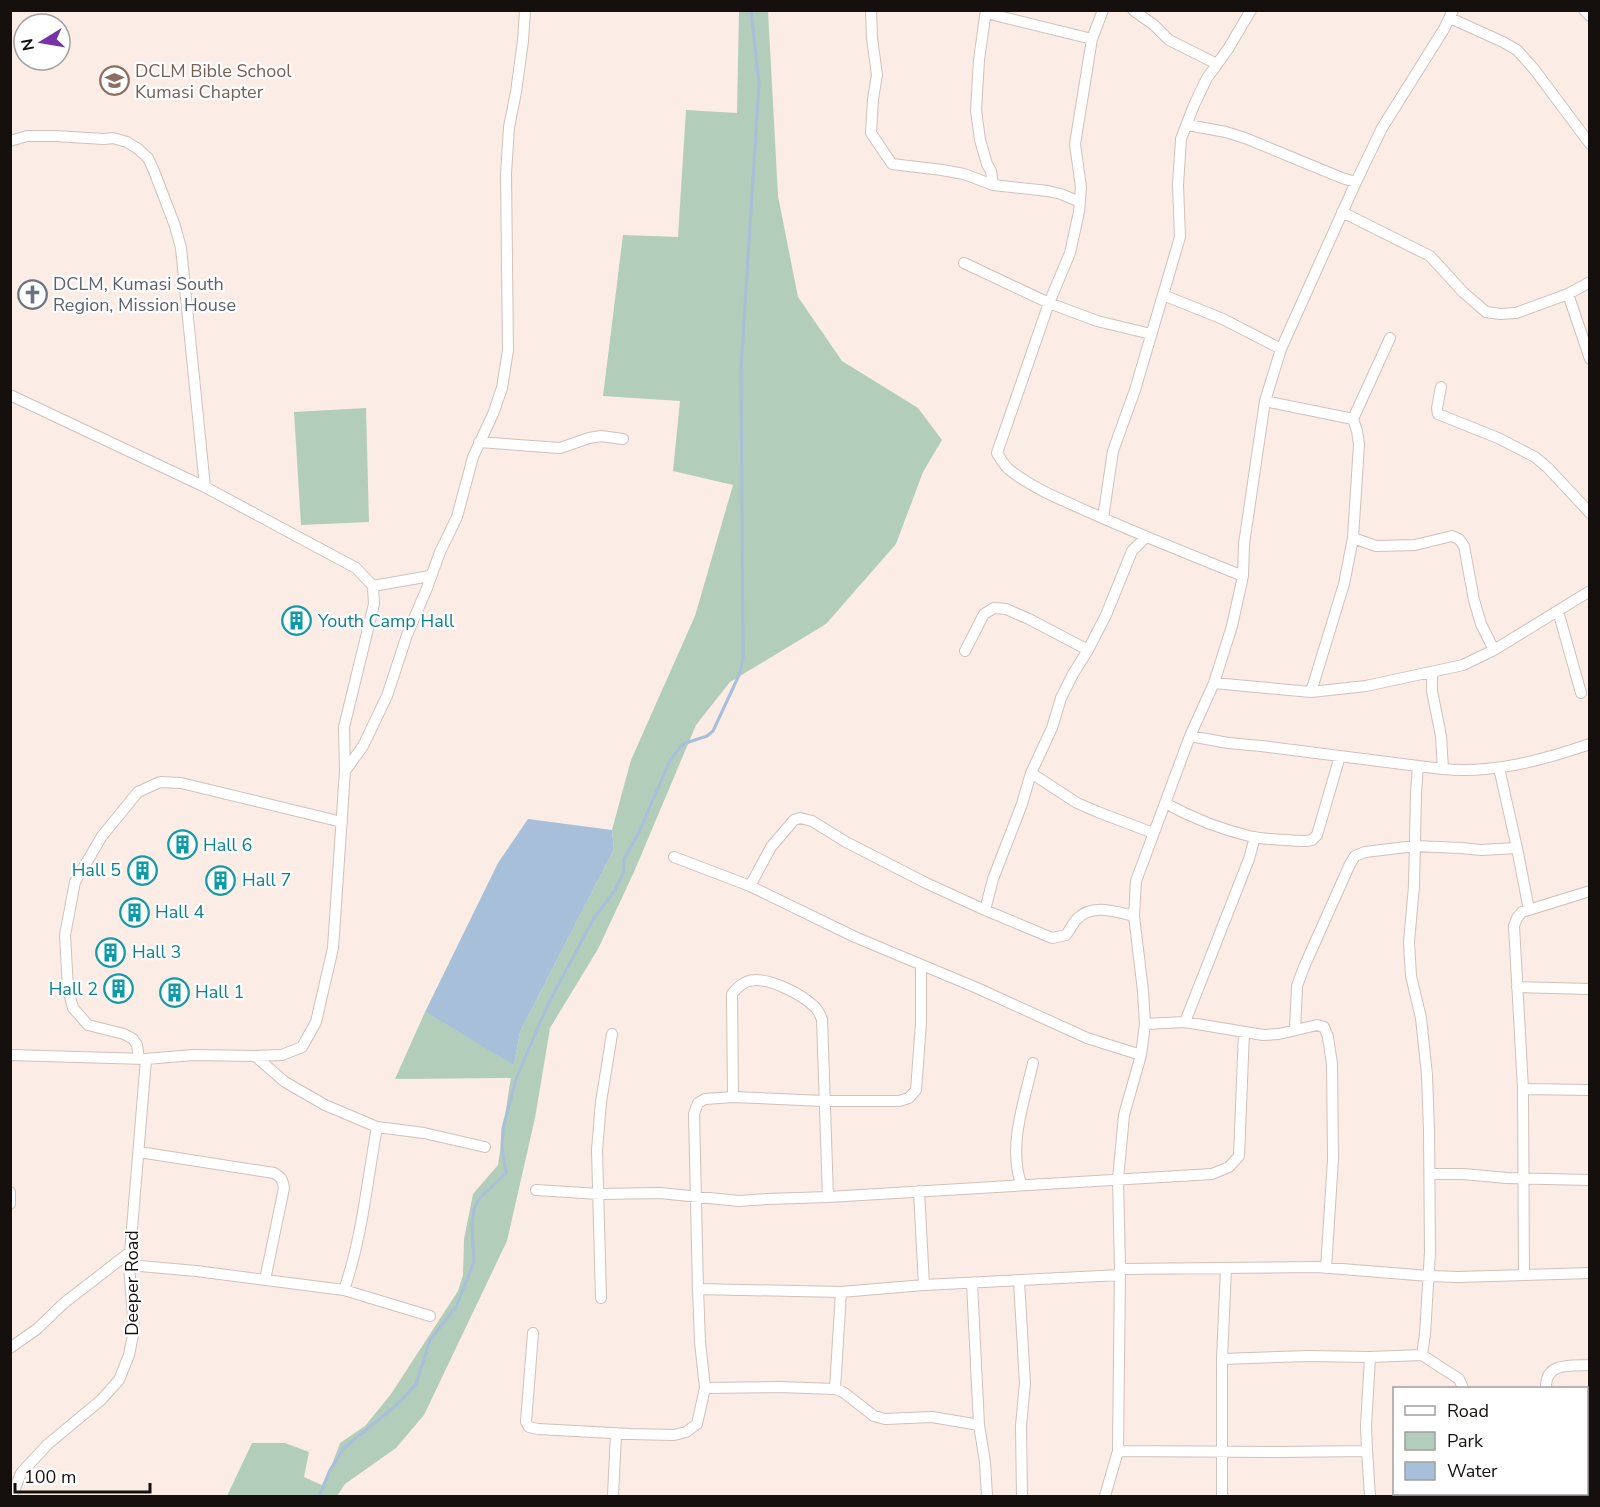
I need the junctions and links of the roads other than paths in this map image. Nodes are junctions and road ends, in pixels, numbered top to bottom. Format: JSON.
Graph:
{"nodes":[{"id":1,"x":525,"y":10,"type":"edge"},
{"id":2,"x":872,"y":10,"type":"edge"},
{"id":3,"x":1103,"y":10,"type":"edge"},
{"id":4,"x":1133,"y":10,"type":"edge"},
{"id":5,"x":1251,"y":10,"type":"edge"},
{"id":6,"x":1584,"y":10,"type":"edge"},
{"id":7,"x":986,"y":12,"type":"edge"},
{"id":8,"x":1451,"y":14,"type":"edge"},
{"id":9,"x":1590,"y":16,"type":"edge"},
{"id":10,"x":1092,"y":39,"type":"junction"},
{"id":11,"x":1217,"y":64,"type":"junction"},
{"id":12,"x":1188,"y":125,"type":"junction"},
{"id":13,"x":10,"y":141,"type":"edge"},
{"id":14,"x":1590,"y":144,"type":"edge"},
{"id":15,"x":1356,"y":182,"type":"junction"},
{"id":16,"x":993,"y":185,"type":"junction"},
{"id":17,"x":1080,"y":202,"type":"junction"},
{"id":18,"x":1342,"y":212,"type":"junction"},
{"id":19,"x":964,"y":263,"type":"dead end"},
{"id":20,"x":1590,"y":282,"type":"edge"},
{"id":21,"x":1568,"y":294,"type":"junction"},
{"id":22,"x":1163,"y":296,"type":"junction"},
{"id":23,"x":1049,"y":303,"type":"junction"},
{"id":24,"x":1151,"y":334,"type":"junction"},
{"id":25,"x":1390,"y":338,"type":"dead end"},
{"id":26,"x":1281,"y":349,"type":"junction"},
{"id":27,"x":1590,"y":359,"type":"edge"},
{"id":28,"x":1441,"y":387,"type":"dead end"},
{"id":29,"x":10,"y":395,"type":"edge"},
{"id":30,"x":1265,"y":401,"type":"junction"},
{"id":31,"x":1353,"y":419,"type":"junction"},
{"id":32,"x":623,"y":439,"type":"dead end"},
{"id":33,"x":479,"y":442,"type":"junction"},
{"id":34,"x":205,"y":487,"type":"junction"},
{"id":35,"x":1590,"y":513,"type":"edge"},
{"id":36,"x":1103,"y":518,"type":"junction"},
{"id":37,"x":1126,"y":529,"type":"junction"},
{"id":38,"x":1146,"y":537,"type":"junction"},
{"id":39,"x":1353,"y":538,"type":"junction"},
{"id":40,"x":1132,"y":551,"type":"junction"},
{"id":41,"x":430,"y":576,"type":"junction"},
{"id":42,"x":1243,"y":576,"type":"junction"},
{"id":43,"x":373,"y":586,"type":"junction"},
{"id":44,"x":1590,"y":591,"type":"edge"},
{"id":45,"x":1558,"y":611,"type":"junction"},
{"id":46,"x":1088,"y":650,"type":"junction"},
{"id":47,"x":1494,"y":650,"type":"junction"},
{"id":48,"x":965,"y":651,"type":"dead end"},
{"id":49,"x":1432,"y":672,"type":"junction"},
{"id":50,"x":1214,"y":682,"type":"junction"},
{"id":51,"x":1311,"y":692,"type":"junction"},
{"id":52,"x":1581,"y":693,"type":"dead end"},
{"id":53,"x":1190,"y":736,"type":"junction"},
{"id":54,"x":1590,"y":744,"type":"edge"},
{"id":55,"x":1340,"y":756,"type":"junction"},
{"id":56,"x":1418,"y":766,"type":"junction"},
{"id":57,"x":1499,"y":768,"type":"junction"},
{"id":58,"x":1443,"y":769,"type":"junction"},
{"id":59,"x":345,"y":771,"type":"junction"},
{"id":60,"x":1031,"y":773,"type":"junction"},
{"id":61,"x":1165,"y":803,"type":"junction"},
{"id":62,"x":342,"y":822,"type":"junction"},
{"id":63,"x":1153,"y":833,"type":"junction"},
{"id":64,"x":1255,"y":837,"type":"junction"},
{"id":65,"x":1415,"y":846,"type":"junction"},
{"id":66,"x":1517,"y":848,"type":"junction"},
{"id":67,"x":674,"y":857,"type":"dead end"},
{"id":68,"x":750,"y":886,"type":"junction"},
{"id":69,"x":1590,"y":891,"type":"edge"},
{"id":70,"x":986,"y":910,"type":"junction"},
{"id":71,"x":1529,"y":910,"type":"junction"},
{"id":72,"x":1134,"y":916,"type":"junction"},
{"id":73,"x":921,"y":965,"type":"junction"},
{"id":74,"x":1517,"y":987,"type":"junction"},
{"id":75,"x":1590,"y":989,"type":"edge"},
{"id":76,"x":1185,"y":1022,"type":"junction"},
{"id":77,"x":1145,"y":1024,"type":"junction"},
{"id":78,"x":1295,"y":1030,"type":"junction"},
{"id":79,"x":1244,"y":1032,"type":"junction"},
{"id":80,"x":612,"y":1034,"type":"dead end"},
{"id":81,"x":10,"y":1055,"type":"edge"},
{"id":82,"x":1141,"y":1055,"type":"junction"},
{"id":83,"x":255,"y":1056,"type":"junction"},
{"id":84,"x":143,"y":1059,"type":"junction"},
{"id":85,"x":1032,"y":1063,"type":"dead end"},
{"id":86,"x":1523,"y":1089,"type":"junction"},
{"id":87,"x":1590,"y":1089,"type":"edge"},
{"id":88,"x":733,"y":1096,"type":"junction"},
{"id":89,"x":824,"y":1101,"type":"junction"},
{"id":90,"x":377,"y":1128,"type":"junction"},
{"id":91,"x":485,"y":1147,"type":"dead end"},
{"id":92,"x":139,"y":1152,"type":"junction"},
{"id":93,"x":1430,"y":1174,"type":"junction"},
{"id":94,"x":1524,"y":1178,"type":"junction"},
{"id":95,"x":1118,"y":1179,"type":"junction"},
{"id":96,"x":1590,"y":1180,"type":"edge"},
{"id":97,"x":1021,"y":1184,"type":"junction"},
{"id":98,"x":536,"y":1190,"type":"dead end"},
{"id":99,"x":919,"y":1191,"type":"junction"},
{"id":100,"x":10,"y":1192,"type":"edge"},
{"id":101,"x":599,"y":1194,"type":"junction"},
{"id":102,"x":696,"y":1197,"type":"junction"},
{"id":103,"x":828,"y":1197,"type":"junction"},
{"id":104,"x":10,"y":1203,"type":"edge"},
{"id":105,"x":130,"y":1252,"type":"junction"},
{"id":106,"x":129,"y":1265,"type":"junction"},
{"id":107,"x":1226,"y":1268,"type":"junction"},
{"id":108,"x":1326,"y":1268,"type":"junction"},
{"id":109,"x":1120,"y":1272,"type":"junction"},
{"id":110,"x":1590,"y":1273,"type":"edge"},
{"id":111,"x":1524,"y":1274,"type":"junction"},
{"id":112,"x":1429,"y":1276,"type":"junction"},
{"id":113,"x":265,"y":1280,"type":"junction"},
{"id":114,"x":1019,"y":1281,"type":"junction"},
{"id":115,"x":972,"y":1283,"type":"junction"},
{"id":116,"x":924,"y":1285,"type":"junction"},
{"id":117,"x":698,"y":1289,"type":"junction"},
{"id":118,"x":344,"y":1290,"type":"junction"},
{"id":119,"x":841,"y":1292,"type":"junction"},
{"id":120,"x":602,"y":1298,"type":"dead end"},
{"id":121,"x":430,"y":1316,"type":"dead end"},
{"id":122,"x":533,"y":1333,"type":"dead end"},
{"id":123,"x":10,"y":1348,"type":"edge"},
{"id":124,"x":1422,"y":1355,"type":"junction"},
{"id":125,"x":1370,"y":1358,"type":"junction"},
{"id":126,"x":1222,"y":1359,"type":"junction"},
{"id":127,"x":1590,"y":1365,"type":"edge"},
{"id":128,"x":1462,"y":1387,"type":"edge"},
{"id":129,"x":1546,"y":1387,"type":"edge"},
{"id":130,"x":705,"y":1388,"type":"junction"},
{"id":131,"x":835,"y":1389,"type":"junction"},
{"id":132,"x":979,"y":1425,"type":"junction"},
{"id":133,"x":616,"y":1433,"type":"junction"},
{"id":134,"x":1118,"y":1451,"type":"junction"},
{"id":135,"x":1367,"y":1451,"type":"junction"},
{"id":136,"x":1221,"y":1452,"type":"junction"},
{"id":137,"x":12,"y":1497,"type":"edge"},
{"id":138,"x":613,"y":1497,"type":"edge"},
{"id":139,"x":987,"y":1497,"type":"edge"},
{"id":140,"x":1022,"y":1497,"type":"edge"},
{"id":141,"x":1105,"y":1497,"type":"edge"},
{"id":142,"x":1222,"y":1497,"type":"edge"},
{"id":143,"x":1370,"y":1497,"type":"edge"}],
"edges":[{"from":1,"to":33,"type":"street"},
{"from":2,"to":16,"type":"street"},
{"from":3,"to":10,"type":"street"},
{"from":4,"to":11,"type":"street"},
{"from":5,"to":11,"type":"street"},
{"from":6,"to":9,"type":"street"},
{"from":7,"to":10,"type":"street"},
{"from":7,"to":16,"type":"street"},
{"from":8,"to":14,"type":"street"},
{"from":8,"to":15,"type":"street"},
{"from":10,"to":17,"type":"street"},
{"from":11,"to":12,"type":"street"},
{"from":12,"to":15,"type":"street"},
{"from":12,"to":22,"type":"street"},
{"from":13,"to":34,"type":"street"},
{"from":15,"to":18,"type":"street"},
{"from":16,"to":17,"type":"street"},
{"from":17,"to":23,"type":"street"},
{"from":18,"to":21,"type":"street"},
{"from":18,"to":26,"type":"street"},
{"from":19,"to":23,"type":"street"},
{"from":20,"to":21,"type":"street"},
{"from":21,"to":27,"type":"street"},
{"from":22,"to":24,"type":"street"},
{"from":22,"to":26,"type":"street"},
{"from":23,"to":24,"type":"street"},
{"from":23,"to":36,"type":"street"},
{"from":24,"to":36,"type":"street"},
{"from":25,"to":31,"type":"street"},
{"from":26,"to":30,"type":"street"},
{"from":28,"to":35,"type":"street"},
{"from":29,"to":34,"type":"street"},
{"from":30,"to":31,"type":"street"},
{"from":30,"to":42,"type":"street"},
{"from":31,"to":39,"type":"street"},
{"from":32,"to":33,"type":"street"},
{"from":33,"to":41,"type":"street"},
{"from":34,"to":43,"type":"street"},
{"from":36,"to":37,"type":"street"},
{"from":37,"to":38,"type":"street"},
{"from":37,"to":40,"type":"street"},
{"from":38,"to":40,"type":"street"},
{"from":38,"to":42,"type":"street"},
{"from":39,"to":47,"type":"street"},
{"from":39,"to":51,"type":"street"},
{"from":40,"to":46,"type":"street"},
{"from":41,"to":43,"type":"street"},
{"from":41,"to":59,"type":"street"},
{"from":42,"to":50,"type":"street"},
{"from":43,"to":59,"type":"street"},
{"from":44,"to":45,"type":"street"},
{"from":45,"to":47,"type":"street"},
{"from":45,"to":52,"type":"street"},
{"from":46,"to":48,"type":"street"},
{"from":46,"to":60,"type":"street"},
{"from":47,"to":49,"type":"street"},
{"from":49,"to":51,"type":"street"},
{"from":49,"to":58,"type":"street"},
{"from":50,"to":51,"type":"street"},
{"from":50,"to":53,"type":"street"},
{"from":53,"to":55,"type":"street"},
{"from":53,"to":61,"type":"street"},
{"from":54,"to":57,"type":"street"},
{"from":55,"to":56,"type":"street"},
{"from":55,"to":64,"type":"street"},
{"from":56,"to":58,"type":"street"},
{"from":56,"to":65,"type":"street"},
{"from":57,"to":58,"type":"street"},
{"from":57,"to":66,"type":"street"},
{"from":59,"to":62,"type":"street"},
{"from":60,"to":63,"type":"street"},
{"from":60,"to":70,"type":"street"},
{"from":61,"to":63,"type":"street"},
{"from":61,"to":64,"type":"street"},
{"from":62,"to":83,"type":"street"},
{"from":62,"to":84,"type":"street"},
{"from":63,"to":72,"type":"street"},
{"from":64,"to":76,"type":"street"},
{"from":65,"to":66,"type":"street"},
{"from":65,"to":78,"type":"street"},
{"from":65,"to":93,"type":"street"},
{"from":66,"to":71,"type":"street"},
{"from":67,"to":68,"type":"street"},
{"from":68,"to":70,"type":"street"},
{"from":68,"to":73,"type":"street"},
{"from":69,"to":71,"type":"street"},
{"from":70,"to":72,"type":"street"},
{"from":71,"to":74,"type":"street"},
{"from":72,"to":77,"type":"street"},
{"from":73,"to":82,"type":"street"},
{"from":73,"to":89,"type":"street"},
{"from":74,"to":75,"type":"street"},
{"from":74,"to":86,"type":"street"},
{"from":76,"to":77,"type":"street"},
{"from":76,"to":79,"type":"street"},
{"from":77,"to":82,"type":"street"},
{"from":78,"to":79,"type":"street"},
{"from":78,"to":108,"type":"street"},
{"from":79,"to":95,"type":"street"},
{"from":80,"to":101,"type":"street"},
{"from":81,"to":84,"type":"street"},
{"from":82,"to":95,"type":"street"},
{"from":83,"to":84,"type":"street"},
{"from":83,"to":90,"type":"street"},
{"from":84,"to":92,"type":"street","name":"Deeper Road"},
{"from":85,"to":97,"type":"street"},
{"from":86,"to":87,"type":"street"},
{"from":86,"to":94,"type":"street"},
{"from":88,"to":89,"type":"street"},
{"from":88,"to":89,"type":"street"},
{"from":88,"to":102,"type":"street"},
{"from":89,"to":103,"type":"street"},
{"from":90,"to":91,"type":"street"},
{"from":90,"to":118,"type":"street"},
{"from":92,"to":105,"type":"street","name":"Deeper Road"},
{"from":92,"to":113,"type":"street"},
{"from":93,"to":94,"type":"street"},
{"from":93,"to":112,"type":"street"},
{"from":94,"to":96,"type":"street"},
{"from":94,"to":111,"type":"street"},
{"from":95,"to":97,"type":"street"},
{"from":95,"to":109,"type":"street"},
{"from":97,"to":99,"type":"street"},
{"from":98,"to":101,"type":"street"},
{"from":99,"to":103,"type":"street"},
{"from":99,"to":116,"type":"street"},
{"from":100,"to":104,"type":"street"},
{"from":101,"to":102,"type":"street"},
{"from":101,"to":120,"type":"street"},
{"from":102,"to":103,"type":"street"},
{"from":102,"to":117,"type":"street"},
{"from":105,"to":106,"type":"street","name":"Deeper Road"},
{"from":105,"to":123,"type":"street"},
{"from":106,"to":113,"type":"street"},
{"from":106,"to":137,"type":"street","name":"Deeper Road"},
{"from":107,"to":108,"type":"street"},
{"from":107,"to":109,"type":"street"},
{"from":107,"to":126,"type":"street"},
{"from":108,"to":112,"type":"street"},
{"from":109,"to":114,"type":"street"},
{"from":109,"to":134,"type":"street"},
{"from":110,"to":111,"type":"street"},
{"from":111,"to":112,"type":"street"},
{"from":112,"to":124,"type":"street"},
{"from":113,"to":118,"type":"street"},
{"from":114,"to":115,"type":"street"},
{"from":114,"to":140,"type":"street"},
{"from":115,"to":116,"type":"street"},
{"from":115,"to":132,"type":"street"},
{"from":116,"to":119,"type":"street"},
{"from":117,"to":119,"type":"street"},
{"from":117,"to":130,"type":"street"},
{"from":118,"to":121,"type":"street"},
{"from":119,"to":131,"type":"street"},
{"from":122,"to":133,"type":"street"},
{"from":124,"to":125,"type":"street"},
{"from":124,"to":128,"type":"street"},
{"from":125,"to":126,"type":"street"},
{"from":125,"to":135,"type":"street"},
{"from":126,"to":136,"type":"street"},
{"from":127,"to":129,"type":"street"},
{"from":130,"to":131,"type":"street"},
{"from":130,"to":133,"type":"street"},
{"from":131,"to":132,"type":"street"},
{"from":132,"to":139,"type":"street"},
{"from":133,"to":138,"type":"street"},
{"from":134,"to":136,"type":"street"},
{"from":134,"to":141,"type":"street"},
{"from":135,"to":136,"type":"street"},
{"from":135,"to":143,"type":"street"},
{"from":136,"to":142,"type":"street"}]}
